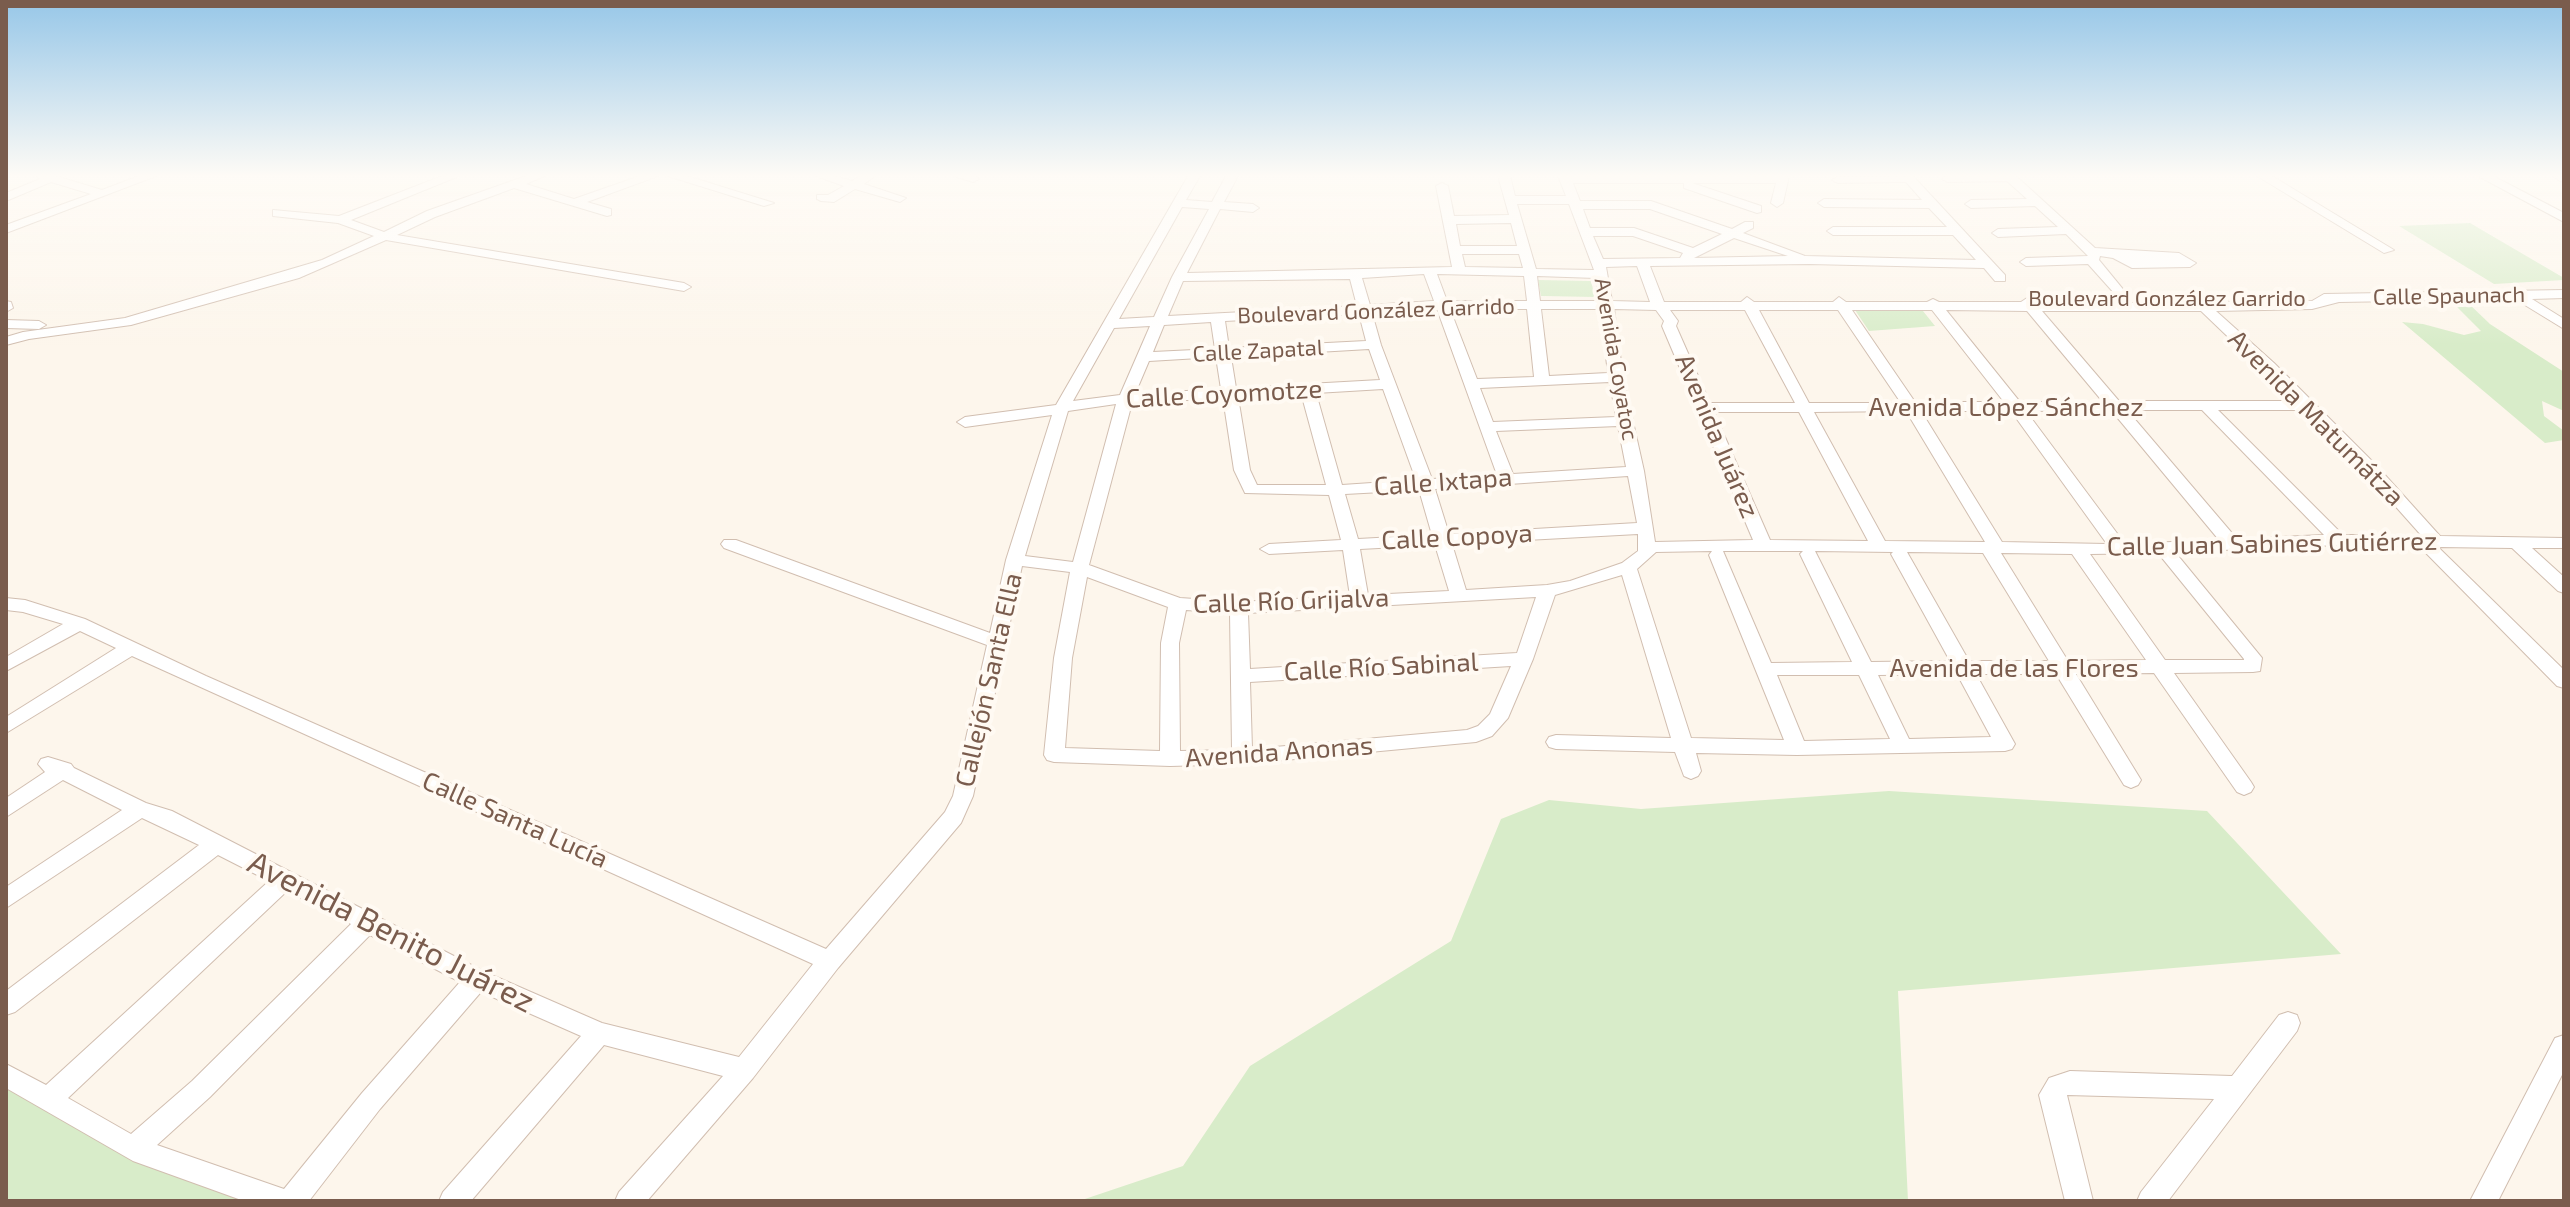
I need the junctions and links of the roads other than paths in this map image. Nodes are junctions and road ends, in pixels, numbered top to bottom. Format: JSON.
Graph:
{"nodes":[{"id":1,"x":374,"y":232,"type":"edge"},
{"id":2,"x":392,"y":232,"type":"edge"},
{"id":3,"x":1162,"y":232,"type":"edge"},
{"id":4,"x":1202,"y":232,"type":"edge"},
{"id":5,"x":1452,"y":232,"type":"edge"},
{"id":6,"x":1520,"y":232,"type":"edge"},
{"id":7,"x":1585,"y":232,"type":"edge"},
{"id":8,"x":1635,"y":232,"type":"edge"},
{"id":9,"x":1956,"y":232,"type":"edge"},
{"id":10,"x":2014,"y":232,"type":"edge"},
{"id":11,"x":2073,"y":232,"type":"edge"},
{"id":12,"x":2358,"y":232,"type":"edge"},
{"id":13,"x":1733,"y":233,"type":"joint"},
{"id":14,"x":1998,"y":233,"type":"dead end"},
{"id":15,"x":384,"y":236,"type":"junction"},
{"id":16,"x":1455,"y":250,"type":"junction"},
{"id":17,"x":1525,"y":250,"type":"junction"},
{"id":18,"x":2388,"y":250,"type":"dead end"},
{"id":19,"x":1694,"y":253,"type":"junction"},
{"id":20,"x":2092,"y":256,"type":"junction"},
{"id":21,"x":2173,"y":257,"type":"dead end"},
{"id":22,"x":1809,"y":260,"type":"junction"},
{"id":23,"x":1642,"y":262,"type":"junction"},
{"id":24,"x":1672,"y":262,"type":"junction"},
{"id":25,"x":2026,"y":262,"type":"dead end"},
{"id":26,"x":1987,"y":264,"type":"junction"},
{"id":27,"x":1600,"y":268,"type":"junction"},
{"id":28,"x":1429,"y":270,"type":"junction"},
{"id":29,"x":1459,"y":270,"type":"junction"},
{"id":30,"x":1530,"y":272,"type":"junction"},
{"id":31,"x":1355,"y":275,"type":"junction"},
{"id":32,"x":1178,"y":277,"type":"junction"},
{"id":33,"x":2000,"y":278,"type":"dead end"},
{"id":34,"x":684,"y":287,"type":"dead end"},
{"id":35,"x":2564,"y":294,"type":"edge"},
{"id":36,"x":2518,"y":295,"type":"junction"},
{"id":37,"x":2124,"y":299,"type":"junction"},
{"id":38,"x":2334,"y":299,"type":"joint"},
{"id":39,"x":1934,"y":303,"type":"junction"},
{"id":40,"x":2028,"y":303,"type":"junction"},
{"id":41,"x":2200,"y":303,"type":"junction"},
{"id":42,"x":1749,"y":304,"type":"junction"},
{"id":43,"x":1841,"y":304,"type":"junction"},
{"id":44,"x":1442,"y":305,"type":"junction"},
{"id":45,"x":1534,"y":305,"type":"junction"},
{"id":46,"x":1604,"y":305,"type":"junction"},
{"id":47,"x":1656,"y":306,"type":"junction"},
{"id":48,"x":1363,"y":308,"type":"junction"},
{"id":49,"x":1217,"y":317,"type":"junction"},
{"id":50,"x":1158,"y":321,"type":"junction"},
{"id":51,"x":6,"y":324,"type":"edge"},
{"id":52,"x":1107,"y":324,"type":"junction"},
{"id":53,"x":2564,"y":325,"type":"edge"},
{"id":54,"x":95,"y":327,"type":"junction"},
{"id":55,"x":6,"y":341,"type":"edge"},
{"id":56,"x":1374,"y":345,"type":"junction"},
{"id":57,"x":1221,"y":353,"type":"junction"},
{"id":58,"x":1142,"y":357,"type":"junction"},
{"id":59,"x":1616,"y":377,"type":"junction"},
{"id":60,"x":1542,"y":380,"type":"junction"},
{"id":61,"x":1388,"y":384,"type":"junction"},
{"id":62,"x":1472,"y":384,"type":"junction"},
{"id":63,"x":1308,"y":391,"type":"junction"},
{"id":64,"x":1228,"y":394,"type":"junction"},
{"id":65,"x":1125,"y":400,"type":"junction"},
{"id":66,"x":2205,"y":405,"type":"junction"},
{"id":67,"x":2307,"y":405,"type":"junction"},
{"id":68,"x":2015,"y":406,"type":"junction"},
{"id":69,"x":2113,"y":406,"type":"junction"},
{"id":70,"x":1911,"y":407,"type":"junction"},
{"id":71,"x":1705,"y":408,"type":"junction"},
{"id":72,"x":1806,"y":408,"type":"junction"},
{"id":73,"x":1061,"y":409,"type":"junction"},
{"id":74,"x":1626,"y":421,"type":"junction"},
{"id":75,"x":965,"y":422,"type":"dead end"},
{"id":76,"x":1489,"y":427,"type":"junction"},
{"id":77,"x":1636,"y":471,"type":"junction"},
{"id":78,"x":1506,"y":478,"type":"junction"},
{"id":79,"x":1425,"y":483,"type":"junction"},
{"id":80,"x":1336,"y":490,"type":"junction"},
{"id":81,"x":1646,"y":528,"type":"junction"},
{"id":82,"x":1441,"y":537,"type":"junction"},
{"id":83,"x":2338,"y":540,"type":"junction"},
{"id":84,"x":2428,"y":540,"type":"junction"},
{"id":85,"x":2515,"y":541,"type":"junction"},
{"id":86,"x":1350,"y":542,"type":"junction"},
{"id":87,"x":2564,"y":543,"type":"edge"},
{"id":88,"x":730,"y":544,"type":"dead end"},
{"id":89,"x":2232,"y":544,"type":"junction"},
{"id":90,"x":1764,"y":545,"type":"junction"},
{"id":91,"x":1879,"y":546,"type":"junction"},
{"id":92,"x":2162,"y":547,"type":"junction"},
{"id":93,"x":1989,"y":548,"type":"junction"},
{"id":94,"x":2077,"y":548,"type":"junction"},
{"id":95,"x":1269,"y":549,"type":"dead end"},
{"id":96,"x":2120,"y":549,"type":"junction"},
{"id":97,"x":1647,"y":550,"type":"junction"},
{"id":98,"x":1809,"y":554,"type":"junction"},
{"id":99,"x":1900,"y":554,"type":"junction"},
{"id":100,"x":1718,"y":555,"type":"junction"},
{"id":101,"x":1015,"y":560,"type":"junction"},
{"id":102,"x":1628,"y":567,"type":"junction"},
{"id":103,"x":1080,"y":568,"type":"junction"},
{"id":104,"x":2564,"y":587,"type":"edge"},
{"id":105,"x":1547,"y":591,"type":"junction"},
{"id":106,"x":1459,"y":595,"type":"junction"},
{"id":107,"x":1360,"y":601,"type":"junction"},
{"id":108,"x":6,"y":604,"type":"edge"},
{"id":109,"x":1178,"y":604,"type":"junction"},
{"id":110,"x":1239,"y":608,"type":"junction"},
{"id":111,"x":79,"y":623,"type":"junction"},
{"id":112,"x":996,"y":642,"type":"junction"},
{"id":113,"x":129,"y":649,"type":"junction"},
{"id":114,"x":1524,"y":659,"type":"junction"},
{"id":115,"x":6,"y":665,"type":"edge"},
{"id":116,"x":2158,"y":667,"type":"junction"},
{"id":117,"x":1767,"y":669,"type":"junction"},
{"id":118,"x":1866,"y":669,"type":"junction"},
{"id":119,"x":1963,"y":669,"type":"junction"},
{"id":120,"x":2064,"y":669,"type":"junction"},
{"id":121,"x":1239,"y":676,"type":"junction"},
{"id":122,"x":2564,"y":681,"type":"edge"},
{"id":123,"x":6,"y":726,"type":"edge"},
{"id":124,"x":1556,"y":742,"type":"dead end"},
{"id":125,"x":1903,"y":746,"type":"junction"},
{"id":126,"x":1683,"y":747,"type":"junction"},
{"id":127,"x":1797,"y":748,"type":"junction"},
{"id":128,"x":1242,"y":757,"type":"junction"},
{"id":129,"x":1170,"y":759,"type":"junction"},
{"id":130,"x":1691,"y":771,"type":"dead end"},
{"id":131,"x":2131,"y":780,"type":"dead end"},
{"id":132,"x":2244,"y":787,"type":"dead end"},
{"id":133,"x":6,"y":809,"type":"edge"},
{"id":134,"x":139,"y":809,"type":"junction"},
{"id":135,"x":216,"y":844,"type":"junction"},
{"id":136,"x":286,"y":879,"type":"junction"},
{"id":137,"x":6,"y":899,"type":"edge"},
{"id":138,"x":368,"y":922,"type":"junction"},
{"id":139,"x":830,"y":961,"type":"junction"},
{"id":140,"x":477,"y":979,"type":"junction"},
{"id":141,"x":6,"y":1005,"type":"edge"},
{"id":142,"x":2288,"y":1023,"type":"dead end"},
{"id":143,"x":599,"y":1033,"type":"junction"},
{"id":144,"x":2564,"y":1046,"type":"edge"},
{"id":145,"x":744,"y":1070,"type":"junction"},
{"id":146,"x":6,"y":1075,"type":"edge"},
{"id":147,"x":2240,"y":1088,"type":"junction"},
{"id":148,"x":49,"y":1099,"type":"junction"},
{"id":149,"x":133,"y":1149,"type":"junction"},
{"id":150,"x":281,"y":1201,"type":"edge"},
{"id":151,"x":292,"y":1201,"type":"edge"},
{"id":152,"x":453,"y":1201,"type":"edge"},
{"id":153,"x":629,"y":1201,"type":"edge"},
{"id":154,"x":2079,"y":1201,"type":"edge"},
{"id":155,"x":2151,"y":1201,"type":"edge"},
{"id":156,"x":2484,"y":1201,"type":"edge"}],
"edges":[{"from":1,"to":15,"type":"street"},
{"from":2,"to":15,"type":"street"},
{"from":3,"to":52,"type":"street","name":"Callejón Santa Ella"},
{"from":4,"to":32,"type":"street"},
{"from":5,"to":16,"type":"street"},
{"from":6,"to":17,"type":"street"},
{"from":7,"to":27,"type":"street","name":"Avenida Coyatoc"},
{"from":8,"to":19,"type":"street"},
{"from":9,"to":26,"type":"street"},
{"from":10,"to":14,"type":"street"},
{"from":11,"to":20,"type":"street"},
{"from":12,"to":18,"type":"street"},
{"from":13,"to":19,"type":"street"},
{"from":13,"to":22,"type":"street"},
{"from":15,"to":34,"type":"street"},
{"from":15,"to":54,"type":"street"},
{"from":16,"to":17,"type":"street"},
{"from":16,"to":29,"type":"street"},
{"from":17,"to":30,"type":"street"},
{"from":19,"to":24,"type":"street"},
{"from":20,"to":21,"type":"street"},
{"from":20,"to":25,"type":"street"},
{"from":20,"to":37,"type":"street"},
{"from":22,"to":24,"type":"street"},
{"from":22,"to":26,"type":"street"},
{"from":23,"to":24,"type":"street"},
{"from":23,"to":27,"type":"street"},
{"from":23,"to":47,"type":"street","name":"Avenida Juárez"},
{"from":26,"to":33,"type":"street"},
{"from":27,"to":30,"type":"street"},
{"from":27,"to":46,"type":"street","name":"Avenida Coyatoc"},
{"from":28,"to":29,"type":"street"},
{"from":28,"to":31,"type":"street"},
{"from":28,"to":44,"type":"street"},
{"from":29,"to":30,"type":"street"},
{"from":30,"to":45,"type":"street"},
{"from":31,"to":32,"type":"street"},
{"from":31,"to":48,"type":"street"},
{"from":32,"to":50,"type":"street"},
{"from":35,"to":36,"type":"street","name":"Calle Spaunach"},
{"from":36,"to":38,"type":"street","name":"Calle Spaunach"},
{"from":36,"to":53,"type":"street"},
{"from":37,"to":40,"type":"street","name":"Boulevard González Garrido"},
{"from":37,"to":41,"type":"street","name":"Boulevard González Garrido"},
{"from":38,"to":41,"type":"street","name":"Boulevard González Garrido"},
{"from":39,"to":40,"type":"street","name":"Boulevard González Garrido"},
{"from":39,"to":43,"type":"street","name":"Boulevard González Garrido"},
{"from":39,"to":68,"type":"street"},
{"from":40,"to":41,"type":"street","name":"Boulevard González Garrido"},
{"from":40,"to":69,"type":"street"},
{"from":41,"to":67,"type":"street","name":"Avenida Matumátza"},
{"from":42,"to":43,"type":"street","name":"Boulevard González Garrido"},
{"from":42,"to":47,"type":"street","name":"Boulevard González Garrido"},
{"from":42,"to":72,"type":"street"},
{"from":43,"to":70,"type":"street"},
{"from":44,"to":45,"type":"street","name":"Boulevard González Garrido"},
{"from":44,"to":48,"type":"street","name":"Boulevard González Garrido"},
{"from":44,"to":62,"type":"street"},
{"from":45,"to":46,"type":"street","name":"Boulevard González Garrido"},
{"from":45,"to":60,"type":"street"},
{"from":46,"to":47,"type":"street","name":"Boulevard González Garrido"},
{"from":46,"to":59,"type":"street","name":"Avenida Coyatoc"},
{"from":47,"to":71,"type":"street","name":"Avenida Juárez"},
{"from":48,"to":49,"type":"street","name":"Boulevard González Garrido"},
{"from":48,"to":56,"type":"street"},
{"from":49,"to":50,"type":"street","name":"Boulevard González Garrido"},
{"from":49,"to":57,"type":"street"},
{"from":50,"to":52,"type":"street","name":"Boulevard González Garrido"},
{"from":50,"to":58,"type":"street"},
{"from":51,"to":54,"type":"street"},
{"from":52,"to":73,"type":"street","name":"Callejón Santa Ella"},
{"from":54,"to":55,"type":"street"},
{"from":56,"to":57,"type":"street","name":"Calle Zapatal"},
{"from":56,"to":61,"type":"street"},
{"from":57,"to":58,"type":"street","name":"Calle Zapatal"},
{"from":57,"to":64,"type":"street"},
{"from":58,"to":65,"type":"street"},
{"from":59,"to":60,"type":"street"},
{"from":59,"to":74,"type":"street","name":"Avenida Coyatoc"},
{"from":60,"to":62,"type":"street"},
{"from":61,"to":63,"type":"street","name":"Calle Coyomotze"},
{"from":61,"to":79,"type":"street"},
{"from":62,"to":76,"type":"street"},
{"from":63,"to":64,"type":"street","name":"Calle Coyomotze"},
{"from":63,"to":80,"type":"street"},
{"from":64,"to":65,"type":"street","name":"Calle Coyomotze"},
{"from":64,"to":80,"type":"street","name":"Calle Ixtapa"},
{"from":65,"to":73,"type":"street","name":"Calle Coyomotze"},
{"from":65,"to":103,"type":"street"},
{"from":66,"to":67,"type":"street","name":"Avenida López Sánchez"},
{"from":66,"to":69,"type":"street","name":"Avenida López Sánchez"},
{"from":66,"to":83,"type":"street"},
{"from":67,"to":84,"type":"street","name":"Avenida Matumátza"},
{"from":68,"to":69,"type":"street","name":"Avenida López Sánchez"},
{"from":68,"to":70,"type":"street","name":"Avenida López Sánchez"},
{"from":68,"to":96,"type":"street"},
{"from":69,"to":89,"type":"street"},
{"from":70,"to":72,"type":"street","name":"Avenida López Sánchez"},
{"from":70,"to":93,"type":"street"},
{"from":71,"to":72,"type":"street","name":"Avenida López Sánchez"},
{"from":71,"to":90,"type":"street","name":"Avenida Juárez"},
{"from":72,"to":91,"type":"street"},
{"from":73,"to":75,"type":"street","name":"Calle Coyomotze"},
{"from":73,"to":101,"type":"street","name":"Callejón Santa Ella"},
{"from":74,"to":76,"type":"street"},
{"from":74,"to":77,"type":"street","name":"Avenida Coyatoc"},
{"from":76,"to":78,"type":"street"},
{"from":77,"to":78,"type":"street","name":"Calle Ixtapa"},
{"from":77,"to":81,"type":"street","name":"Avenida Coyatoc"},
{"from":78,"to":79,"type":"street","name":"Calle Ixtapa"},
{"from":79,"to":80,"type":"street","name":"Calle Ixtapa"},
{"from":79,"to":82,"type":"street"},
{"from":80,"to":86,"type":"street"},
{"from":81,"to":82,"type":"street","name":"Calle Copoya"},
{"from":81,"to":97,"type":"street","name":"Avenida Coyatoc"},
{"from":82,"to":86,"type":"street","name":"Calle Copoya"},
{"from":82,"to":106,"type":"street"},
{"from":83,"to":84,"type":"street","name":"Calle Juan Sabines Gutiérrez"},
{"from":83,"to":89,"type":"street","name":"Calle Juan Sabines Gutiérrez"},
{"from":84,"to":85,"type":"street","name":"Calle Juan Sabines Gutiérrez"},
{"from":84,"to":122,"type":"street","name":"Avenida Matumátza"},
{"from":85,"to":87,"type":"street","name":"Calle Juan Sabines Gutiérrez"},
{"from":85,"to":104,"type":"street"},
{"from":86,"to":95,"type":"street","name":"Calle Copoya"},
{"from":86,"to":107,"type":"street"},
{"from":88,"to":112,"type":"street"},
{"from":89,"to":92,"type":"street","name":"Calle Juan Sabines Gutiérrez"},
{"from":90,"to":91,"type":"street","name":"Calle Juan Sabines Gutiérrez"},
{"from":90,"to":97,"type":"street","name":"Calle Juan Sabines Gutiérrez"},
{"from":91,"to":93,"type":"street","name":"Calle Juan Sabines Gutiérrez"},
{"from":92,"to":96,"type":"street","name":"Calle Juan Sabines Gutiérrez"},
{"from":92,"to":116,"type":"street","name":"Avenida de las Flores"},
{"from":93,"to":94,"type":"street","name":"Calle Juan Sabines Gutiérrez"},
{"from":93,"to":99,"type":"street","name":"Calle Juan Sabines Gutiérrez"},
{"from":93,"to":120,"type":"street"},
{"from":94,"to":96,"type":"street","name":"Calle Juan Sabines Gutiérrez"},
{"from":94,"to":116,"type":"street"},
{"from":97,"to":100,"type":"street","name":"Calle Juan Sabines Gutiérrez"},
{"from":97,"to":102,"type":"street"},
{"from":98,"to":99,"type":"street","name":"Calle Juan Sabines Gutiérrez"},
{"from":98,"to":100,"type":"street","name":"Calle Juan Sabines Gutiérrez"},
{"from":98,"to":118,"type":"street"},
{"from":99,"to":119,"type":"street"},
{"from":100,"to":117,"type":"street"},
{"from":101,"to":103,"type":"street","name":"Calle Río Grijalva"},
{"from":101,"to":112,"type":"street","name":"Callejón Santa Ella"},
{"from":102,"to":105,"type":"street","name":"Calle Río Grijalva"},
{"from":102,"to":126,"type":"street"},
{"from":103,"to":109,"type":"street","name":"Calle Río Grijalva"},
{"from":103,"to":129,"type":"street","name":"Avenida Anonas"},
{"from":105,"to":106,"type":"street","name":"Calle Río Grijalva"},
{"from":105,"to":114,"type":"street"},
{"from":106,"to":107,"type":"street","name":"Calle Río Grijalva"},
{"from":107,"to":110,"type":"street","name":"Calle Río Grijalva"},
{"from":108,"to":111,"type":"street","name":"Calle Santa Lucía"},
{"from":109,"to":110,"type":"street","name":"Calle Río Grijalva"},
{"from":109,"to":129,"type":"street"},
{"from":110,"to":121,"type":"street"},
{"from":111,"to":113,"type":"street","name":"Calle Santa Lucía"},
{"from":111,"to":115,"type":"street"},
{"from":112,"to":139,"type":"street","name":"Callejón Santa Ella"},
{"from":113,"to":123,"type":"street"},
{"from":113,"to":139,"type":"street","name":"Calle Santa Lucía"},
{"from":114,"to":121,"type":"street","name":"Calle Río Sabinal"},
{"from":114,"to":128,"type":"street","name":"Avenida Anonas"},
{"from":116,"to":120,"type":"street","name":"Avenida de las Flores"},
{"from":116,"to":132,"type":"street"},
{"from":117,"to":118,"type":"street","name":"Avenida de las Flores"},
{"from":117,"to":127,"type":"street"},
{"from":118,"to":119,"type":"street","name":"Avenida de las Flores"},
{"from":118,"to":125,"type":"street"},
{"from":119,"to":120,"type":"street","name":"Avenida de las Flores"},
{"from":119,"to":125,"type":"street"},
{"from":120,"to":131,"type":"street"},
{"from":121,"to":128,"type":"street"},
{"from":124,"to":126,"type":"street"},
{"from":125,"to":127,"type":"street"},
{"from":126,"to":127,"type":"street"},
{"from":126,"to":130,"type":"street"},
{"from":128,"to":129,"type":"street","name":"Avenida Anonas"},
{"from":133,"to":134,"type":"street","name":"Avenida Benito Juárez"},
{"from":134,"to":135,"type":"street","name":"Avenida Benito Juárez"},
{"from":134,"to":137,"type":"street"},
{"from":135,"to":136,"type":"street","name":"Avenida Benito Juárez"},
{"from":135,"to":141,"type":"street"},
{"from":136,"to":138,"type":"street","name":"Avenida Benito Juárez"},
{"from":136,"to":148,"type":"street"},
{"from":138,"to":140,"type":"street","name":"Avenida Benito Juárez"},
{"from":138,"to":149,"type":"street"},
{"from":139,"to":145,"type":"street","name":"Callejón Santa Ella"},
{"from":140,"to":143,"type":"street","name":"Avenida Benito Juárez"},
{"from":140,"to":151,"type":"street"},
{"from":142,"to":147,"type":"street"},
{"from":143,"to":145,"type":"street","name":"Avenida Benito Juárez"},
{"from":143,"to":152,"type":"street"},
{"from":144,"to":156,"type":"street"},
{"from":145,"to":153,"type":"street","name":"Callejón Santa Ella"},
{"from":146,"to":148,"type":"street"},
{"from":147,"to":154,"type":"street"},
{"from":147,"to":155,"type":"street"},
{"from":148,"to":149,"type":"street"},
{"from":149,"to":150,"type":"street"}]}
